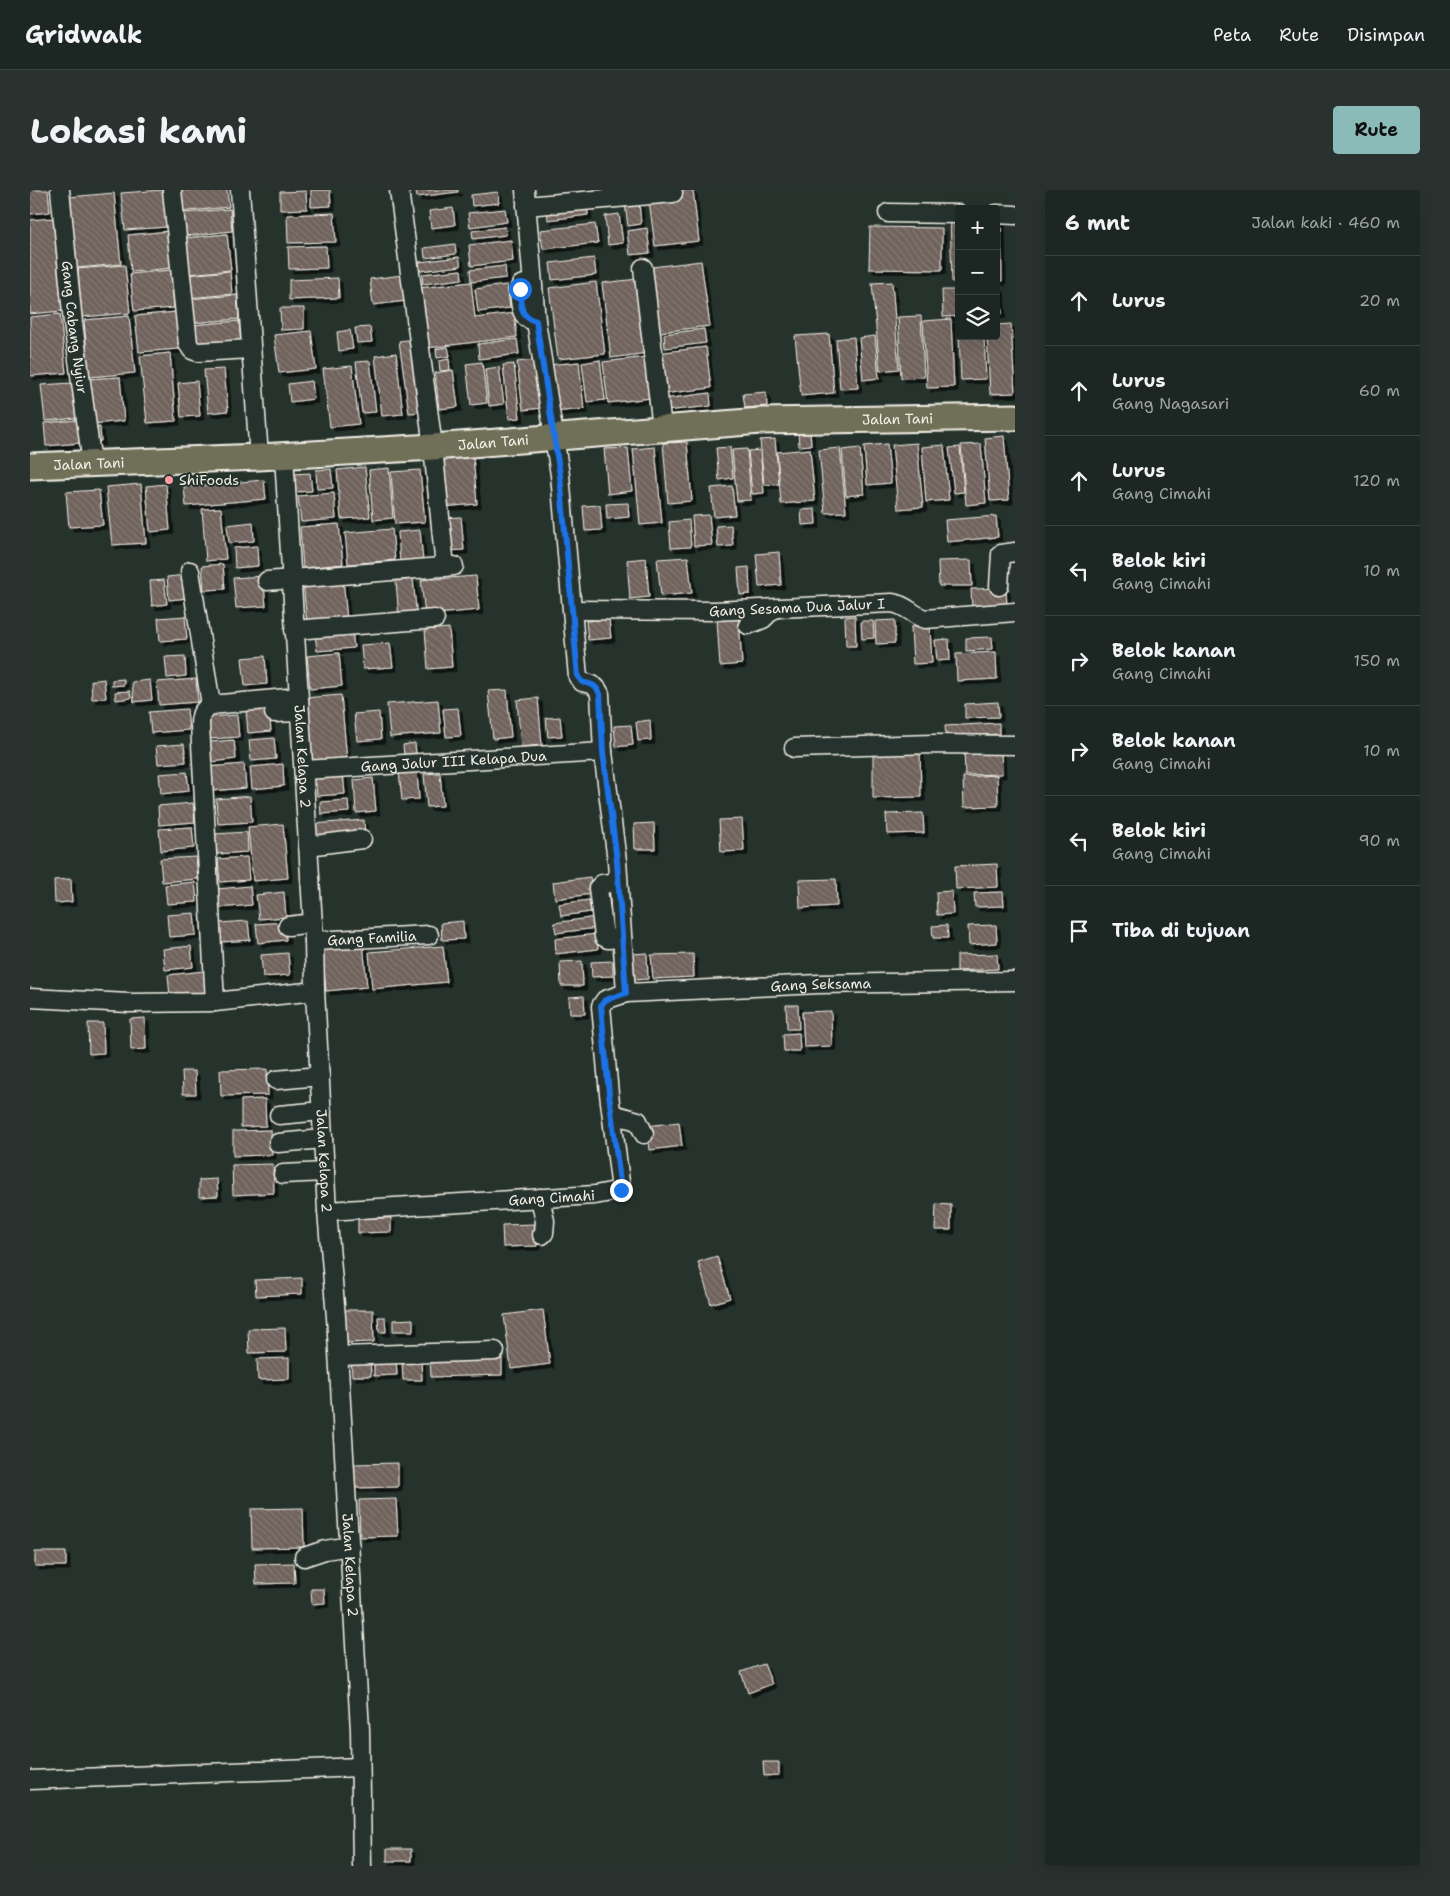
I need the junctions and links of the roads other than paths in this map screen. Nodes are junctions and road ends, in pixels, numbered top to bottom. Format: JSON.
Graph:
{"nodes":[{"id":1,"x":60,"y":190,"type":"edge"},
{"id":2,"x":172,"y":190,"type":"edge"},
{"id":3,"x":240,"y":190,"type":"edge"},
{"id":4,"x":400,"y":190,"type":"edge"},
{"id":5,"x":673,"y":193,"type":"dead end"},
{"id":6,"x":526,"y":198,"type":"edge"},
{"id":7,"x":888,"y":213,"type":"dead end"},
{"id":8,"x":955,"y":214,"type":"edge"},
{"id":9,"x":1000,"y":214,"type":"edge"},
{"id":10,"x":1015,"y":215,"type":"edge"},
{"id":11,"x":643,"y":268,"type":"dead end"},
{"id":12,"x":251,"y":349,"type":"junction"},
{"id":13,"x":1015,"y":417,"type":"edge"},
{"id":14,"x":662,"y":428,"type":"junction"},
{"id":15,"x":554,"y":436,"type":"junction"},
{"id":16,"x":433,"y":447,"type":"junction"},
{"id":17,"x":284,"y":456,"type":"junction"},
{"id":18,"x":259,"y":457,"type":"junction"},
{"id":19,"x":92,"y":464,"type":"junction"},
{"id":20,"x":30,"y":466,"type":"edge"},
{"id":21,"x":1015,"y":552,"type":"edge"},
{"id":22,"x":190,"y":571,"type":"dead end"},
{"id":23,"x":291,"y":579,"type":"junction"},
{"id":24,"x":267,"y":581,"type":"dead end"},
{"id":25,"x":999,"y":586,"type":"dead end"},
{"id":26,"x":773,"y":609,"type":"junction"},
{"id":27,"x":573,"y":610,"type":"junction"},
{"id":28,"x":1015,"y":612,"type":"edge"},
{"id":29,"x":435,"y":619,"type":"dead end"},
{"id":30,"x":748,"y":625,"type":"dead end"},
{"id":31,"x":294,"y":630,"type":"junction"},
{"id":32,"x":299,"y":704,"type":"junction"},
{"id":33,"x":210,"y":705,"type":"junction"},
{"id":34,"x":274,"y":713,"type":"dead end"},
{"id":35,"x":1015,"y":745,"type":"edge"},
{"id":36,"x":794,"y":748,"type":"dead end"},
{"id":37,"x":603,"y":752,"type":"junction"},
{"id":38,"x":304,"y":770,"type":"junction"},
{"id":39,"x":362,"y":839,"type":"dead end"},
{"id":40,"x":308,"y":846,"type":"junction"},
{"id":41,"x":313,"y":923,"type":"junction"},
{"id":42,"x":288,"y":926,"type":"dead end"},
{"id":43,"x":429,"y":935,"type":"dead end"},
{"id":44,"x":314,"y":941,"type":"junction"},
{"id":45,"x":1015,"y":981,"type":"edge"},
{"id":46,"x":315,"y":991,"type":"junction"},
{"id":47,"x":626,"y":993,"type":"junction"},
{"id":48,"x":30,"y":998,"type":"edge"},
{"id":49,"x":215,"y":1002,"type":"junction"},
{"id":50,"x":320,"y":1076,"type":"junction"},
{"id":51,"x":276,"y":1080,"type":"dead end"},
{"id":52,"x":322,"y":1111,"type":"junction"},
{"id":53,"x":612,"y":1114,"type":"junction"},
{"id":54,"x":279,"y":1115,"type":"dead end"},
{"id":55,"x":644,"y":1134,"type":"dead end"},
{"id":56,"x":323,"y":1139,"type":"junction"},
{"id":57,"x":278,"y":1143,"type":"dead end"},
{"id":58,"x":325,"y":1172,"type":"junction"},
{"id":59,"x":283,"y":1174,"type":"dead end"},
{"id":60,"x":540,"y":1198,"type":"junction"},
{"id":61,"x":327,"y":1211,"type":"junction"},
{"id":62,"x":542,"y":1235,"type":"dead end"},
{"id":63,"x":496,"y":1351,"type":"dead end"},
{"id":64,"x":339,"y":1356,"type":"junction"},
{"id":65,"x":350,"y":1546,"type":"junction"},
{"id":66,"x":304,"y":1557,"type":"dead end"},
{"id":67,"x":360,"y":1766,"type":"junction"},
{"id":68,"x":30,"y":1780,"type":"edge"},
{"id":69,"x":362,"y":1866,"type":"edge"}],
"edges":[{"from":1,"to":19,"type":"street","name":"Gang Cabang Nyiur"},
{"from":2,"to":12,"type":"street"},
{"from":3,"to":12,"type":"street"},
{"from":4,"to":16,"type":"street"},
{"from":5,"to":6,"type":"street"},
{"from":6,"to":15,"type":"street"},
{"from":7,"to":8,"type":"street"},
{"from":9,"to":10,"type":"street"},
{"from":11,"to":14,"type":"street"},
{"from":12,"to":18,"type":"street"},
{"from":13,"to":14,"type":"highway","name":"Jalan Tani"},
{"from":14,"to":15,"type":"highway","name":"Jalan Tani"},
{"from":15,"to":16,"type":"highway","name":"Jalan Tani"},
{"from":15,"to":27,"type":"street"},
{"from":16,"to":17,"type":"highway","name":"Jalan Tani"},
{"from":16,"to":23,"type":"street"},
{"from":17,"to":18,"type":"highway","name":"Jalan Tani"},
{"from":17,"to":23,"type":"street","name":"Jalan Kelapa 2"},
{"from":18,"to":19,"type":"highway","name":"Jalan Tani"},
{"from":19,"to":20,"type":"highway","name":"Jalan Tani"},
{"from":21,"to":25,"type":"street"},
{"from":22,"to":33,"type":"street"},
{"from":23,"to":24,"type":"street"},
{"from":23,"to":31,"type":"street","name":"Jalan Kelapa 2"},
{"from":26,"to":27,"type":"street","name":"Gang Sesama Dua Jalur I"},
{"from":26,"to":28,"type":"street","name":"Gang Sesama Dua Jalur I"},
{"from":26,"to":30,"type":"street"},
{"from":27,"to":37,"type":"street"},
{"from":29,"to":31,"type":"street"},
{"from":31,"to":32,"type":"street","name":"Jalan Kelapa 2"},
{"from":32,"to":33,"type":"street"},
{"from":32,"to":34,"type":"street"},
{"from":32,"to":38,"type":"street","name":"Jalan Kelapa 2"},
{"from":33,"to":49,"type":"street"},
{"from":35,"to":36,"type":"street"},
{"from":37,"to":38,"type":"street","name":"Gang Jalur III Kelapa Dua"},
{"from":37,"to":47,"type":"street"},
{"from":38,"to":40,"type":"street","name":"Jalan Kelapa 2"},
{"from":39,"to":40,"type":"street"},
{"from":40,"to":41,"type":"street","name":"Jalan Kelapa 2"},
{"from":41,"to":42,"type":"street"},
{"from":41,"to":44,"type":"street","name":"Jalan Kelapa 2"},
{"from":43,"to":44,"type":"street","name":"Gang Familia"},
{"from":44,"to":46,"type":"street","name":"Jalan Kelapa 2"},
{"from":45,"to":47,"type":"street","name":"Gang Seksama"},
{"from":46,"to":49,"type":"street"},
{"from":46,"to":50,"type":"street","name":"Jalan Kelapa 2"},
{"from":47,"to":53,"type":"street","name":"Gang Cimahi"},
{"from":48,"to":49,"type":"street"},
{"from":50,"to":51,"type":"street"},
{"from":50,"to":52,"type":"street","name":"Jalan Kelapa 2"},
{"from":52,"to":54,"type":"street"},
{"from":52,"to":56,"type":"street","name":"Jalan Kelapa 2"},
{"from":53,"to":55,"type":"street"},
{"from":53,"to":60,"type":"street","name":"Gang Cimahi"},
{"from":56,"to":57,"type":"street"},
{"from":56,"to":58,"type":"street","name":"Jalan Kelapa 2"},
{"from":58,"to":59,"type":"street"},
{"from":58,"to":61,"type":"street","name":"Jalan Kelapa 2"},
{"from":60,"to":61,"type":"street","name":"Gang Cimahi"},
{"from":60,"to":62,"type":"street"},
{"from":61,"to":64,"type":"street","name":"Jalan Kelapa 2"},
{"from":63,"to":64,"type":"street"},
{"from":64,"to":65,"type":"street","name":"Jalan Kelapa 2"},
{"from":65,"to":66,"type":"street"},
{"from":65,"to":67,"type":"street","name":"Jalan Kelapa 2"},
{"from":67,"to":68,"type":"street"},
{"from":67,"to":69,"type":"street","name":"Jalan Kelapa 2"}]}
